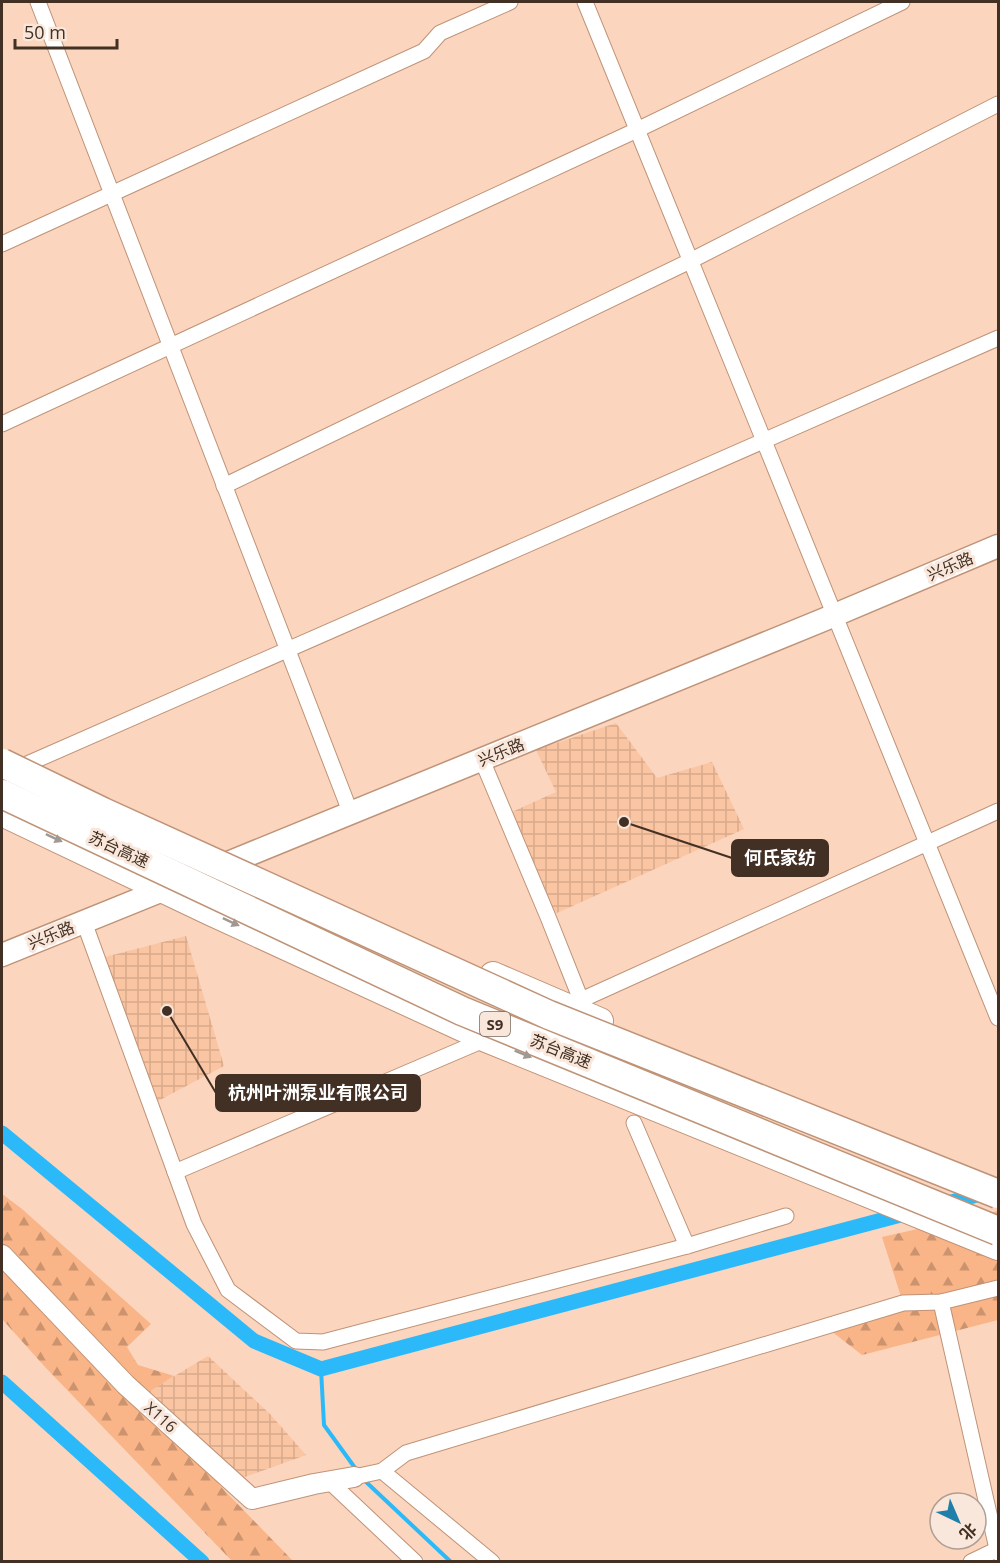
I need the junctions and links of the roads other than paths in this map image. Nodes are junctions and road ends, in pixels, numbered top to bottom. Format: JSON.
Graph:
{"nodes":[{"id":1,"x":38,"y":2,"type":"edge"},
{"id":2,"x":510,"y":2,"type":"edge"},
{"id":3,"x":585,"y":2,"type":"edge"},
{"id":4,"x":902,"y":2,"type":"edge"},
{"id":5,"x":999,"y":104,"type":"edge"},
{"id":6,"x":637,"y":130,"type":"junction"},
{"id":7,"x":112,"y":194,"type":"junction"},
{"id":8,"x":2,"y":244,"type":"edge"},
{"id":9,"x":690,"y":261,"type":"junction"},
{"id":10,"x":999,"y":338,"type":"edge"},
{"id":11,"x":171,"y":346,"type":"junction"},
{"id":12,"x":2,"y":424,"type":"edge"},
{"id":13,"x":763,"y":441,"type":"junction"},
{"id":14,"x":224,"y":486,"type":"junction"},
{"id":15,"x":999,"y":546,"type":"edge"},
{"id":16,"x":836,"y":614,"type":"junction"},
{"id":17,"x":287,"y":649,"type":"junction"},
{"id":18,"x":2,"y":751,"type":"edge"},
{"id":19,"x":482,"y":760,"type":"junction"},
{"id":20,"x":14,"y":763,"type":"edge"},
{"id":21,"x":2,"y":794,"type":"edge"},
{"id":22,"x":999,"y":811,"type":"edge"},
{"id":23,"x":2,"y":813,"type":"edge"},
{"id":24,"x":351,"y":814,"type":"junction"},
{"id":25,"x":928,"y":842,"type":"junction"},
{"id":26,"x":237,"y":860,"type":"junction"},
{"id":27,"x":163,"y":890,"type":"junction"},
{"id":28,"x":84,"y":922,"type":"junction"},
{"id":29,"x":2,"y":955,"type":"edge"},
{"id":30,"x":999,"y":1018,"type":"edge"},
{"id":31,"x":486,"y":1039,"type":"junction"},
{"id":32,"x":634,"y":1123,"type":"dead end"},
{"id":33,"x":175,"y":1172,"type":"junction"},
{"id":34,"x":999,"y":1180,"type":"edge"},
{"id":35,"x":999,"y":1194,"type":"edge"},
{"id":36,"x":786,"y":1216,"type":"dead end"},
{"id":37,"x":999,"y":1231,"type":"edge"},
{"id":38,"x":687,"y":1246,"type":"junction"},
{"id":39,"x":999,"y":1247,"type":"edge"},
{"id":40,"x":2,"y":1255,"type":"edge"},
{"id":41,"x":999,"y":1288,"type":"edge"},
{"id":42,"x":941,"y":1302,"type":"junction"},
{"id":43,"x":368,"y":1474,"type":"junction"},
{"id":44,"x":329,"y":1481,"type":"junction"},
{"id":45,"x":998,"y":1550,"type":"edge"},
{"id":46,"x":416,"y":1562,"type":"edge"},
{"id":47,"x":492,"y":1562,"type":"edge"},
{"id":48,"x":971,"y":1562,"type":"edge"}],
"edges":[{"from":1,"to":7,"type":"street"},
{"from":2,"to":7,"type":"street"},
{"from":3,"to":6,"type":"street"},
{"from":4,"to":6,"type":"street"},
{"from":5,"to":9,"type":"street"},
{"from":6,"to":9,"type":"street"},
{"from":6,"to":11,"type":"street"},
{"from":7,"to":8,"type":"street"},
{"from":7,"to":11,"type":"street"},
{"from":9,"to":13,"type":"street"},
{"from":9,"to":14,"type":"street"},
{"from":10,"to":13,"type":"street"},
{"from":11,"to":12,"type":"street"},
{"from":11,"to":14,"type":"street"},
{"from":13,"to":16,"type":"street"},
{"from":13,"to":17,"type":"street"},
{"from":14,"to":17,"type":"street"},
{"from":15,"to":16,"type":"main road","name":"兴乐路"},
{"from":16,"to":19,"type":"main road","name":"兴乐路"},
{"from":16,"to":25,"type":"street"},
{"from":17,"to":20,"type":"street"},
{"from":17,"to":24,"type":"street"},
{"from":18,"to":20,"type":"main road"},
{"from":19,"to":24,"type":"main road","name":"兴乐路"},
{"from":19,"to":25,"type":"street"},
{"from":20,"to":26,"type":"main road"},
{"from":20,"to":35,"type":"highway","name":"苏台高速","number":"S9","bridge":true},
{"from":21,"to":37,"type":"highway","name":"苏台高速","number":"S9","bridge":true},
{"from":22,"to":25,"type":"street"},
{"from":23,"to":27,"type":"main road","one_way":true},
{"from":24,"to":26,"type":"main road","name":"兴乐路"},
{"from":25,"to":30,"type":"street"},
{"from":26,"to":27,"type":"main road","name":"兴乐路"},
{"from":26,"to":34,"type":"main road"},
{"from":27,"to":28,"type":"main road","name":"兴乐路"},
{"from":27,"to":31,"type":"main road","one_way":true},
{"from":28,"to":29,"type":"main road","name":"兴乐路"},
{"from":28,"to":33,"type":"street"},
{"from":31,"to":33,"type":"street"},
{"from":31,"to":39,"type":"main road","one_way":true},
{"from":32,"to":38,"type":"street"},
{"from":33,"to":38,"type":"street"},
{"from":36,"to":38,"type":"street"},
{"from":40,"to":44,"type":"street","name":"X116"},
{"from":41,"to":42,"type":"street"},
{"from":42,"to":43,"type":"street"},
{"from":42,"to":45,"type":"street"},
{"from":43,"to":44,"type":"street","name":"X116"},
{"from":43,"to":47,"type":"street"},
{"from":44,"to":46,"type":"street"},
{"from":45,"to":48,"type":"street"}]}
